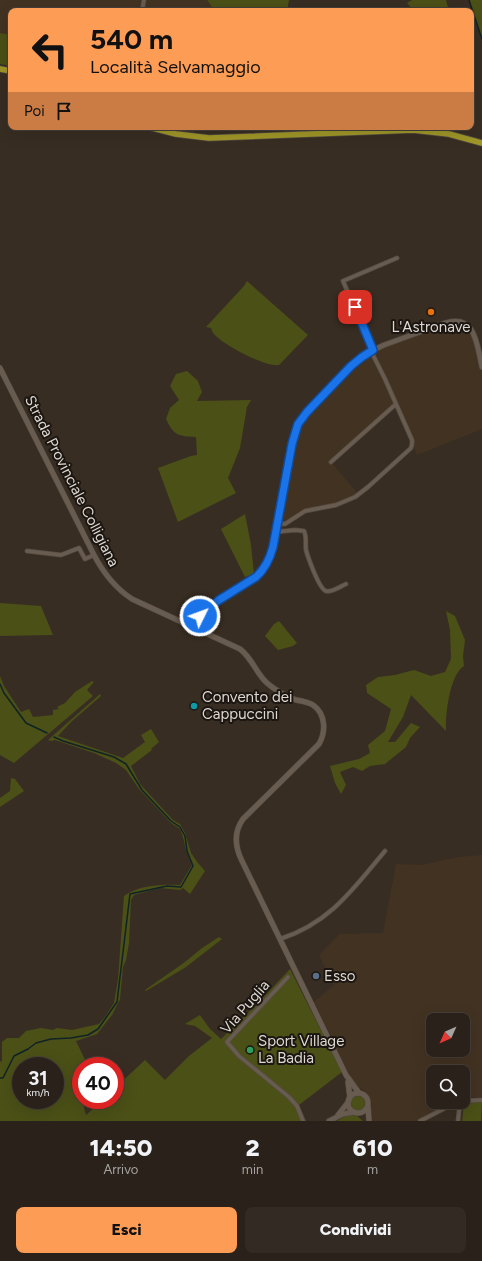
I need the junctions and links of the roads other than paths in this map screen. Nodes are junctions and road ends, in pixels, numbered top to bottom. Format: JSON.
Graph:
{"nodes":[{"id":1,"x":161,"y":130,"type":"edge"},
{"id":2,"x":413,"y":130,"type":"edge"},
{"id":3,"x":413,"y":130,"type":"edge"},
{"id":4,"x":482,"y":143,"type":"edge"},
{"id":5,"x":397,"y":258,"type":"dead end"},
{"id":6,"x":372,"y":351,"type":"junction"},
{"id":7,"x":482,"y":367,"type":"edge"},
{"id":8,"x":0,"y":368,"type":"edge"},
{"id":9,"x":396,"y":404,"type":"junction"},
{"id":10,"x":331,"y":462,"type":"dead end"},
{"id":11,"x":277,"y":523,"type":"junction"},
{"id":12,"x":275,"y":532,"type":"junction"},
{"id":13,"x":27,"y":551,"type":"dead end"},
{"id":14,"x":94,"y":556,"type":"junction"},
{"id":15,"x":346,"y":584,"type":"dead end"},
{"id":16,"x":191,"y":626,"type":"junction"},
{"id":17,"x":385,"y":851,"type":"dead end"},
{"id":18,"x":280,"y":939,"type":"junction"},
{"id":19,"x":288,"y":977,"type":"dead end"},
{"id":20,"x":346,"y":1075,"type":"junction"},
{"id":21,"x":358,"y":1093,"type":"junction"},
{"id":22,"x":349,"y":1100,"type":"junction"},
{"id":23,"x":482,"y":1100,"type":"edge"},
{"id":24,"x":470,"y":1101,"type":"edge"},
{"id":25,"x":368,"y":1106,"type":"junction"},
{"id":26,"x":443,"y":1109,"type":"edge"},
{"id":27,"x":460,"y":1109,"type":"edge"},
{"id":28,"x":355,"y":1112,"type":"junction"},
{"id":29,"x":337,"y":1116,"type":"junction"},
{"id":30,"x":303,"y":1121,"type":"edge"},
{"id":31,"x":329,"y":1121,"type":"edge"},
{"id":32,"x":367,"y":1121,"type":"edge"},
{"id":33,"x":420,"y":1121,"type":"edge"},
{"id":34,"x":458,"y":1121,"type":"edge"}],
"edges":[{"from":1,"to":3,"type":"main road"},
{"from":2,"to":4,"type":"main road"},
{"from":5,"to":6,"type":"street"},
{"from":6,"to":7,"type":"street"},
{"from":6,"to":9,"type":"street"},
{"from":6,"to":11,"type":"street"},
{"from":8,"to":14,"type":"main road","name":"Strada Provinciale Colligiana"},
{"from":9,"to":10,"type":"street"},
{"from":9,"to":11,"type":"street"},
{"from":11,"to":12,"type":"street"},
{"from":12,"to":15,"type":"street"},
{"from":12,"to":16,"type":"street"},
{"from":13,"to":14,"type":"street"},
{"from":14,"to":16,"type":"main road","name":"Strada Provinciale Colligiana"},
{"from":16,"to":18,"type":"main road","name":"Strada Provinciale Colligiana"},
{"from":17,"to":18,"type":"street"},
{"from":18,"to":20,"type":"main road","name":"Strada Provinciale Colligiana"},
{"from":19,"to":30,"type":"street","name":"Via Puglia"},
{"from":20,"to":21,"type":"main road","name":"Strada Provinciale Colligiana"},
{"from":20,"to":22,"type":"main road","name":"Strada Provinciale Colligiana"},
{"from":21,"to":22,"type":"main road"},
{"from":21,"to":25,"type":"main road"},
{"from":22,"to":28,"type":"main road"},
{"from":22,"to":29,"type":"street"},
{"from":23,"to":24,"type":"street"},
{"from":25,"to":28,"type":"main road"},
{"from":25,"to":32,"type":"main road"},
{"from":26,"to":33,"type":"street"},
{"from":27,"to":34,"type":"street"},
{"from":28,"to":29,"type":"street"},
{"from":28,"to":32,"type":"main road"},
{"from":29,"to":31,"type":"street"}]}
